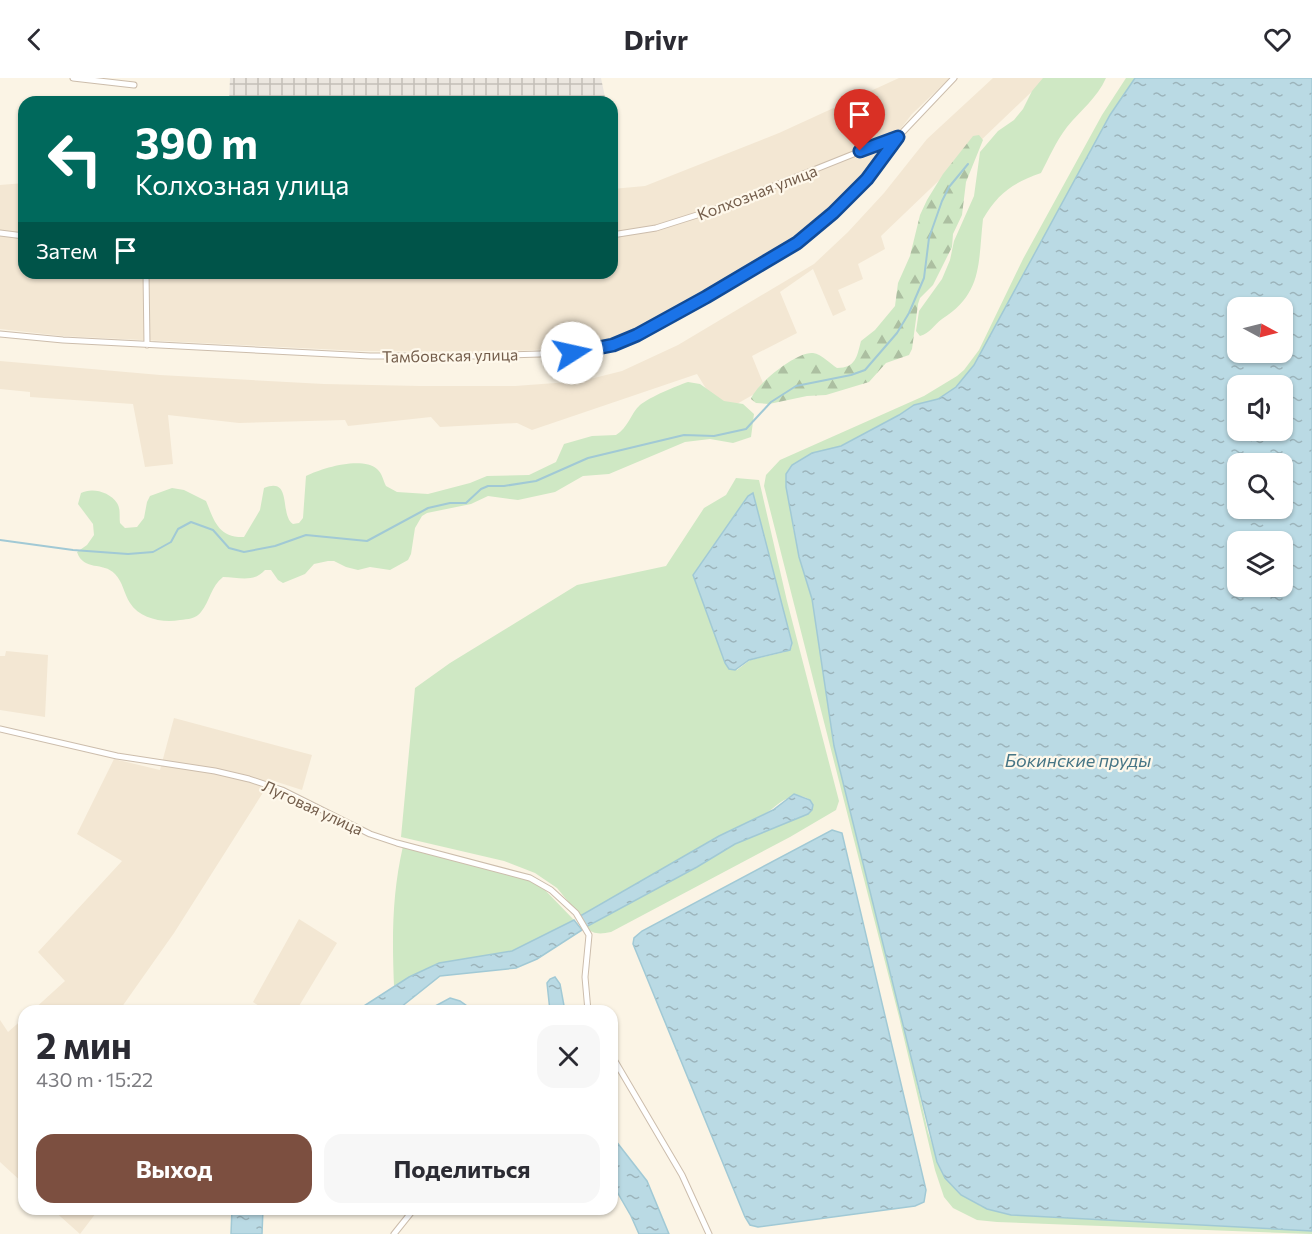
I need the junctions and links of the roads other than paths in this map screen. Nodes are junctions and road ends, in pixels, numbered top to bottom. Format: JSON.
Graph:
{"nodes":[{"id":1,"x":73,"y":78,"type":"edge"},
{"id":2,"x":954,"y":78,"type":"edge"},
{"id":3,"x":134,"y":85,"type":"dead end"},
{"id":4,"x":898,"y":137,"type":"junction"},
{"id":5,"x":0,"y":233,"type":"edge"},
{"id":6,"x":18,"y":235,"type":"edge"},
{"id":7,"x":618,"y":235,"type":"edge"},
{"id":8,"x":146,"y":279,"type":"edge"},
{"id":9,"x":0,"y":334,"type":"edge"},
{"id":10,"x":147,"y":345,"type":"junction"},
{"id":11,"x":0,"y":729,"type":"edge"},
{"id":12,"x":587,"y":1005,"type":"edge"},
{"id":13,"x":618,"y":1066,"type":"edge"},
{"id":14,"x":409,"y":1215,"type":"edge"},
{"id":15,"x":394,"y":1234,"type":"edge"},
{"id":16,"x":709,"y":1234,"type":"edge"}],
"edges":[{"from":1,"to":3,"type":"street"},
{"from":2,"to":4,"type":"street","name":"Тамбовская улица"},
{"from":4,"to":7,"type":"street","name":"Колхозная улица"},
{"from":4,"to":10,"type":"street","name":"Тамбовская улица"},
{"from":5,"to":6,"type":"street"},
{"from":8,"to":10,"type":"street"},
{"from":9,"to":10,"type":"street","name":"Тамбовская улица"},
{"from":11,"to":12,"type":"street","name":"Луговая улица"},
{"from":13,"to":16,"type":"street"},
{"from":14,"to":15,"type":"street"}]}
